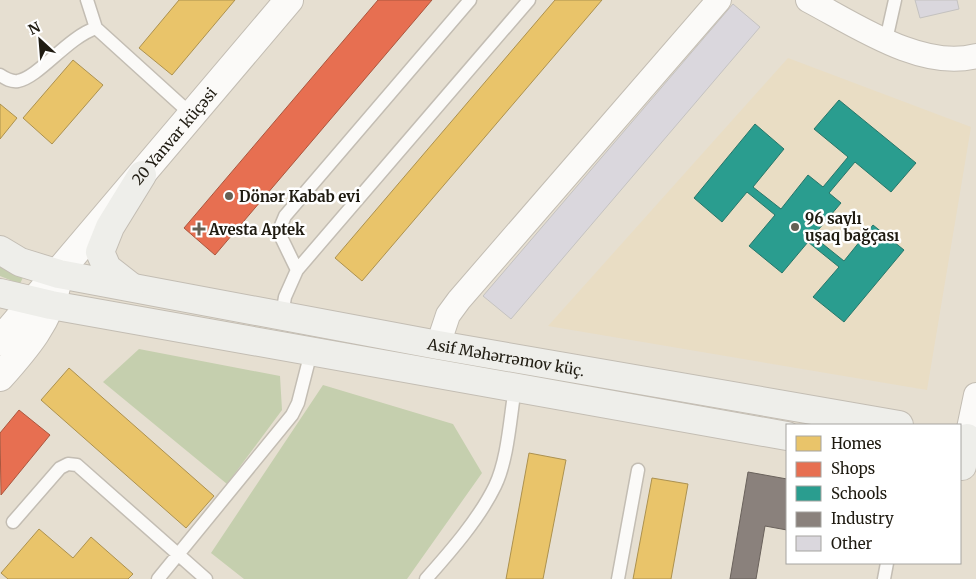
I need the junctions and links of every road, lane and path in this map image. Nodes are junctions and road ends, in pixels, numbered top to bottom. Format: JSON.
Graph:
{"nodes":[{"id":1,"x":87,"y":0,"type":"edge"},
{"id":2,"x":289,"y":0,"type":"edge"},
{"id":3,"x":470,"y":0,"type":"edge"},
{"id":4,"x":529,"y":0,"type":"edge"},
{"id":5,"x":719,"y":0,"type":"edge"},
{"id":6,"x":808,"y":0,"type":"edge"},
{"id":7,"x":895,"y":0,"type":"edge"},
{"id":8,"x":96,"y":28,"type":"junction"},
{"id":9,"x":886,"y":40,"type":"junction"},
{"id":10,"x":976,"y":56,"type":"edge"},
{"id":11,"x":0,"y":75,"type":"edge"},
{"id":12,"x":192,"y":115,"type":"junction"},
{"id":13,"x":142,"y":175,"type":"junction"},
{"id":14,"x":0,"y":250,"type":"edge"},
{"id":15,"x":297,"y":270,"type":"junction"},
{"id":16,"x":59,"y":274,"type":"junction"},
{"id":17,"x":123,"y":285,"type":"junction"},
{"id":18,"x":0,"y":293,"type":"edge"},
{"id":19,"x":42,"y":304,"type":"junction"},
{"id":20,"x":282,"y":315,"type":"junction"},
{"id":21,"x":0,"y":341,"type":"edge"},
{"id":22,"x":438,"y":345,"type":"junction"},
{"id":23,"x":311,"y":352,"type":"junction"},
{"id":24,"x":0,"y":378,"type":"edge"},
{"id":25,"x":515,"y":388,"type":"junction"},
{"id":26,"x":976,"y":395,"type":"edge"},
{"id":27,"x":893,"y":424,"type":"edge"},
{"id":28,"x":786,"y":436,"type":"edge"},
{"id":29,"x":968,"y":438,"type":"edge"},
{"id":30,"x":966,"y":467,"type":"edge"},
{"id":31,"x":638,"y":470,"type":"dead end"},
{"id":32,"x":13,"y":522,"type":"dead end"},
{"id":33,"x":179,"y":555,"type":"junction"},
{"id":34,"x":887,"y":564,"type":"edge"},
{"id":35,"x":158,"y":579,"type":"edge"},
{"id":36,"x":206,"y":579,"type":"edge"},
{"id":37,"x":426,"y":579,"type":"edge"},
{"id":38,"x":618,"y":579,"type":"edge"},
{"id":39,"x":884,"y":579,"type":"edge"}],
"edges":[{"from":1,"to":8,"type":"lane"},
{"from":2,"to":12,"type":"street","name":"20 Yanvar küçəsi"},
{"from":3,"to":15,"type":"lane"},
{"from":4,"to":15,"type":"lane"},
{"from":5,"to":22,"type":"street"},
{"from":6,"to":9,"type":"street"},
{"from":7,"to":9,"type":"lane"},
{"from":8,"to":11,"type":"lane"},
{"from":8,"to":12,"type":"lane"},
{"from":9,"to":10,"type":"street"},
{"from":12,"to":13,"type":"street","name":"20 Yanvar küçəsi"},
{"from":13,"to":16,"type":"street","name":"20 Yanvar küçəsi"},
{"from":13,"to":17,"type":"main road"},
{"from":14,"to":16,"type":"main road","name":"Asif Məhərrəmov küç."},
{"from":15,"to":20,"type":"lane"},
{"from":16,"to":17,"type":"main road","name":"Asif Məhərrəmov küç."},
{"from":16,"to":19,"type":"street","name":"20 Yanvar küçəsi"},
{"from":17,"to":20,"type":"main road","name":"Asif Məhərrəmov küç."},
{"from":18,"to":19,"type":"main road","name":"Asif Məhərrəmov küç."},
{"from":19,"to":21,"type":"street"},
{"from":19,"to":23,"type":"main road","name":"Asif Məhərrəmov küç."},
{"from":19,"to":24,"type":"street"},
{"from":20,"to":22,"type":"main road","name":"Asif Məhərrəmov küç."},
{"from":22,"to":27,"type":"main road","name":"Asif Məhərrəmov küç."},
{"from":23,"to":25,"type":"main road","name":"Asif Məhərrəmov küç."},
{"from":23,"to":33,"type":"lane"},
{"from":25,"to":28,"type":"main road","name":"Asif Məhərrəmov küç."},
{"from":25,"to":37,"type":"lane"},
{"from":26,"to":29,"type":"street"},
{"from":29,"to":30,"type":"main road"},
{"from":31,"to":38,"type":"lane"},
{"from":32,"to":33,"type":"lane"},
{"from":33,"to":35,"type":"lane"},
{"from":33,"to":36,"type":"lane"},
{"from":34,"to":39,"type":"lane"}]}
